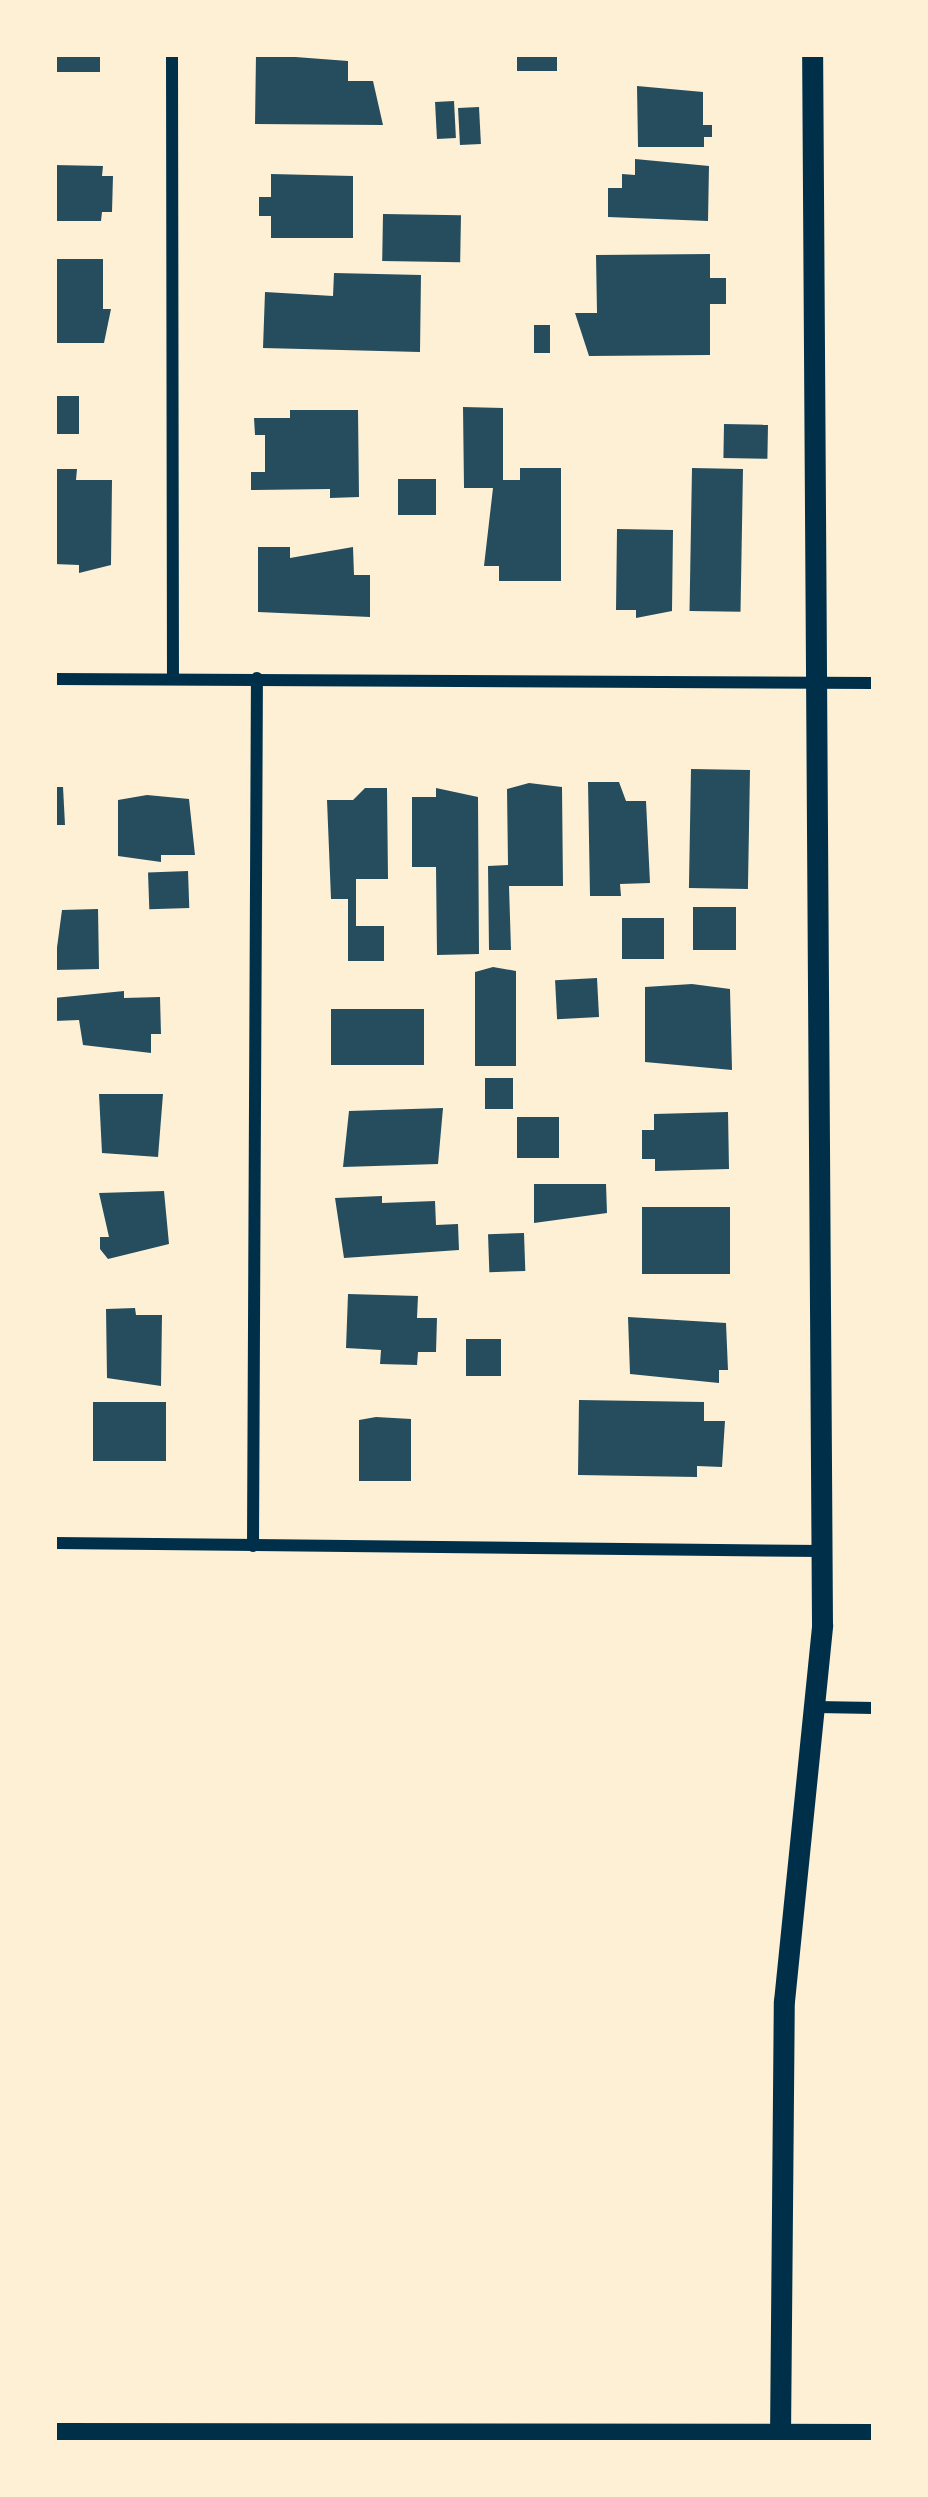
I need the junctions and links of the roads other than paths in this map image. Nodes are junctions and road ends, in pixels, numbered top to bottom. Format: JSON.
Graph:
{"nodes":[{"id":1,"x":172,"y":54,"type":"edge"},
{"id":2,"x":812,"y":54,"type":"edge"},
{"id":3,"x":173,"y":678,"type":"junction"},
{"id":4,"x":256,"y":678,"type":"junction"},
{"id":5,"x":54,"y":679,"type":"edge"},
{"id":6,"x":874,"y":683,"type":"edge"},
{"id":7,"x":820,"y":684,"type":"junction"},
{"id":8,"x":54,"y":1543,"type":"edge"},
{"id":9,"x":253,"y":1546,"type":"junction"},
{"id":10,"x":822,"y":1551,"type":"junction"},
{"id":11,"x":817,"y":1707,"type":"junction"},
{"id":12,"x":874,"y":1708,"type":"edge"},
{"id":13,"x":54,"y":2438,"type":"edge"},
{"id":14,"x":780,"y":2438,"type":"junction"},
{"id":15,"x":874,"y":2438,"type":"edge"},
{"id":16,"x":468,"y":2440,"type":"edge"}],
"edges":[{"from":1,"to":3,"type":"street"},
{"from":2,"to":7,"type":"street"},
{"from":3,"to":4,"type":"street"},
{"from":3,"to":5,"type":"street"},
{"from":4,"to":7,"type":"street"},
{"from":4,"to":9,"type":"street"},
{"from":6,"to":7,"type":"street"},
{"from":7,"to":10,"type":"street"},
{"from":8,"to":9,"type":"street"},
{"from":9,"to":10,"type":"street"},
{"from":10,"to":11,"type":"street"},
{"from":11,"to":12,"type":"street"},
{"from":11,"to":14,"type":"street"},
{"from":13,"to":16,"type":"main road"},
{"from":14,"to":15,"type":"main road"},
{"from":14,"to":16,"type":"main road"}]}
